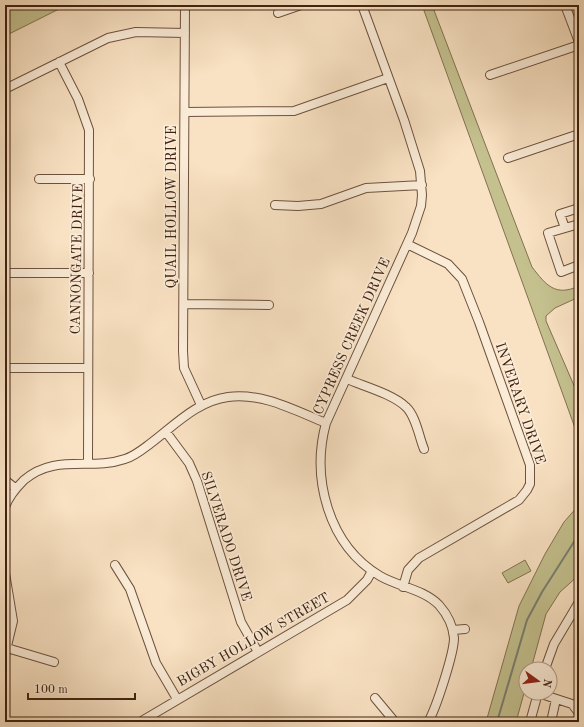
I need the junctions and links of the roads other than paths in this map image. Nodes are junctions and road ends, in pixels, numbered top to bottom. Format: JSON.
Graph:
{"nodes":[{"id":1,"x":185,"y":5,"type":"edge"},
{"id":2,"x":301,"y":5,"type":"edge"},
{"id":3,"x":362,"y":5,"type":"edge"},
{"id":4,"x":565,"y":5,"type":"edge"},
{"id":5,"x":278,"y":13,"type":"dead end"},
{"id":6,"x":185,"y":33,"type":"junction"},
{"id":7,"x":579,"y":44,"type":"edge"},
{"id":8,"x":59,"y":62,"type":"junction"},
{"id":9,"x":490,"y":75,"type":"dead end"},
{"id":10,"x":388,"y":78,"type":"junction"},
{"id":11,"x":5,"y":89,"type":"edge"},
{"id":12,"x":185,"y":112,"type":"junction"},
{"id":13,"x":579,"y":134,"type":"edge"},
{"id":14,"x":508,"y":158,"type":"dead end"},
{"id":15,"x":90,"y":178,"type":"junction"},
{"id":16,"x":39,"y":179,"type":"dead end"},
{"id":17,"x":422,"y":185,"type":"junction"},
{"id":18,"x":275,"y":205,"type":"dead end"},
{"id":19,"x":579,"y":208,"type":"edge"},
{"id":20,"x":579,"y":224,"type":"edge"},
{"id":21,"x":565,"y":228,"type":"junction"},
{"id":22,"x":407,"y":244,"type":"junction"},
{"id":23,"x":579,"y":266,"type":"edge"},
{"id":24,"x":5,"y":273,"type":"edge"},
{"id":25,"x":89,"y":273,"type":"junction"},
{"id":26,"x":184,"y":304,"type":"junction"},
{"id":27,"x":269,"y":305,"type":"dead end"},
{"id":28,"x":5,"y":368,"type":"edge"},
{"id":29,"x":88,"y":368,"type":"junction"},
{"id":30,"x":347,"y":379,"type":"junction"},
{"id":31,"x":201,"y":405,"type":"junction"},
{"id":32,"x":326,"y":423,"type":"junction"},
{"id":33,"x":166,"y":432,"type":"junction"},
{"id":34,"x":424,"y":449,"type":"dead end"},
{"id":35,"x":88,"y":463,"type":"junction"},
{"id":36,"x":5,"y":480,"type":"edge"},
{"id":37,"x":15,"y":488,"type":"junction"},
{"id":38,"x":5,"y":507,"type":"edge"},
{"id":39,"x":115,"y":565,"type":"dead end"},
{"id":40,"x":372,"y":571,"type":"junction"},
{"id":41,"x":5,"y":573,"type":"edge"},
{"id":42,"x":403,"y":587,"type":"junction"},
{"id":43,"x":578,"y":604,"type":"edge"},
{"id":44,"x":465,"y":629,"type":"dead end"},
{"id":45,"x":453,"y":630,"type":"junction"},
{"id":46,"x":6,"y":651,"type":"edge"},
{"id":47,"x":258,"y":652,"type":"junction"},
{"id":48,"x":548,"y":661,"type":"edge"},
{"id":49,"x":54,"y":662,"type":"dead end"},
{"id":50,"x":375,"y":698,"type":"dead end"},
{"id":51,"x":176,"y":699,"type":"junction"},
{"id":52,"x":558,"y":700,"type":"edge"},
{"id":53,"x":536,"y":701,"type":"edge"},
{"id":54,"x":556,"y":701,"type":"edge"},
{"id":55,"x":579,"y":713,"type":"edge"},
{"id":56,"x":140,"y":722,"type":"edge"},
{"id":57,"x":394,"y":722,"type":"edge"},
{"id":58,"x":428,"y":722,"type":"edge"},
{"id":59,"x":530,"y":722,"type":"edge"},
{"id":60,"x":551,"y":722,"type":"edge"}],
"edges":[{"from":1,"to":6,"type":"street","name":"QUAIL HOLLOW DRIVE"},
{"from":2,"to":5,"type":"street"},
{"from":3,"to":10,"type":"street","name":"CYPRESS CREEK DRIVE"},
{"from":4,"to":7,"type":"street"},
{"from":6,"to":8,"type":"street"},
{"from":6,"to":12,"type":"street","name":"QUAIL HOLLOW DRIVE"},
{"from":7,"to":9,"type":"street"},
{"from":8,"to":11,"type":"street"},
{"from":8,"to":15,"type":"street","name":"CANNONGATE DRIVE"},
{"from":10,"to":12,"type":"street"},
{"from":10,"to":17,"type":"street","name":"CYPRESS CREEK DRIVE"},
{"from":12,"to":26,"type":"street","name":"QUAIL HOLLOW DRIVE"},
{"from":13,"to":14,"type":"street"},
{"from":15,"to":16,"type":"street"},
{"from":15,"to":25,"type":"street","name":"CANNONGATE DRIVE"},
{"from":17,"to":18,"type":"street"},
{"from":17,"to":22,"type":"street","name":"CYPRESS CREEK DRIVE"},
{"from":19,"to":21,"type":"street"},
{"from":20,"to":21,"type":"street"},
{"from":21,"to":23,"type":"street"},
{"from":22,"to":30,"type":"street","name":"CYPRESS CREEK DRIVE"},
{"from":22,"to":42,"type":"street","name":"INVERARY DRIVE"},
{"from":24,"to":25,"type":"street"},
{"from":25,"to":29,"type":"street","name":"CANNONGATE DRIVE"},
{"from":26,"to":27,"type":"street"},
{"from":26,"to":31,"type":"street","name":"QUAIL HOLLOW DRIVE"},
{"from":28,"to":29,"type":"street"},
{"from":29,"to":35,"type":"street","name":"CANNONGATE DRIVE"},
{"from":30,"to":32,"type":"street","name":"CYPRESS CREEK DRIVE"},
{"from":30,"to":34,"type":"street"},
{"from":31,"to":32,"type":"street"},
{"from":31,"to":33,"type":"street"},
{"from":32,"to":40,"type":"street","name":"CYPRESS CREEK DRIVE"},
{"from":33,"to":35,"type":"street"},
{"from":33,"to":47,"type":"street","name":"SILVERADO DRIVE"},
{"from":35,"to":37,"type":"street"},
{"from":36,"to":37,"type":"street"},
{"from":37,"to":38,"type":"street"},
{"from":39,"to":51,"type":"street"},
{"from":40,"to":42,"type":"street","name":"CYPRESS CREEK DRIVE"},
{"from":40,"to":47,"type":"street","name":"BIGBY HOLLOW STREET"},
{"from":41,"to":46,"type":"street"},
{"from":42,"to":45,"type":"street","name":"CYPRESS CREEK DRIVE"},
{"from":43,"to":48,"type":"street"},
{"from":44,"to":45,"type":"street"},
{"from":45,"to":58,"type":"street"},
{"from":46,"to":49,"type":"street"},
{"from":47,"to":51,"type":"street","name":"BIGBY HOLLOW STREET"},
{"from":50,"to":57,"type":"street"},
{"from":51,"to":56,"type":"street","name":"BIGBY HOLLOW STREET"},
{"from":52,"to":55,"type":"street"},
{"from":53,"to":59,"type":"street"},
{"from":54,"to":60,"type":"street"}]}
